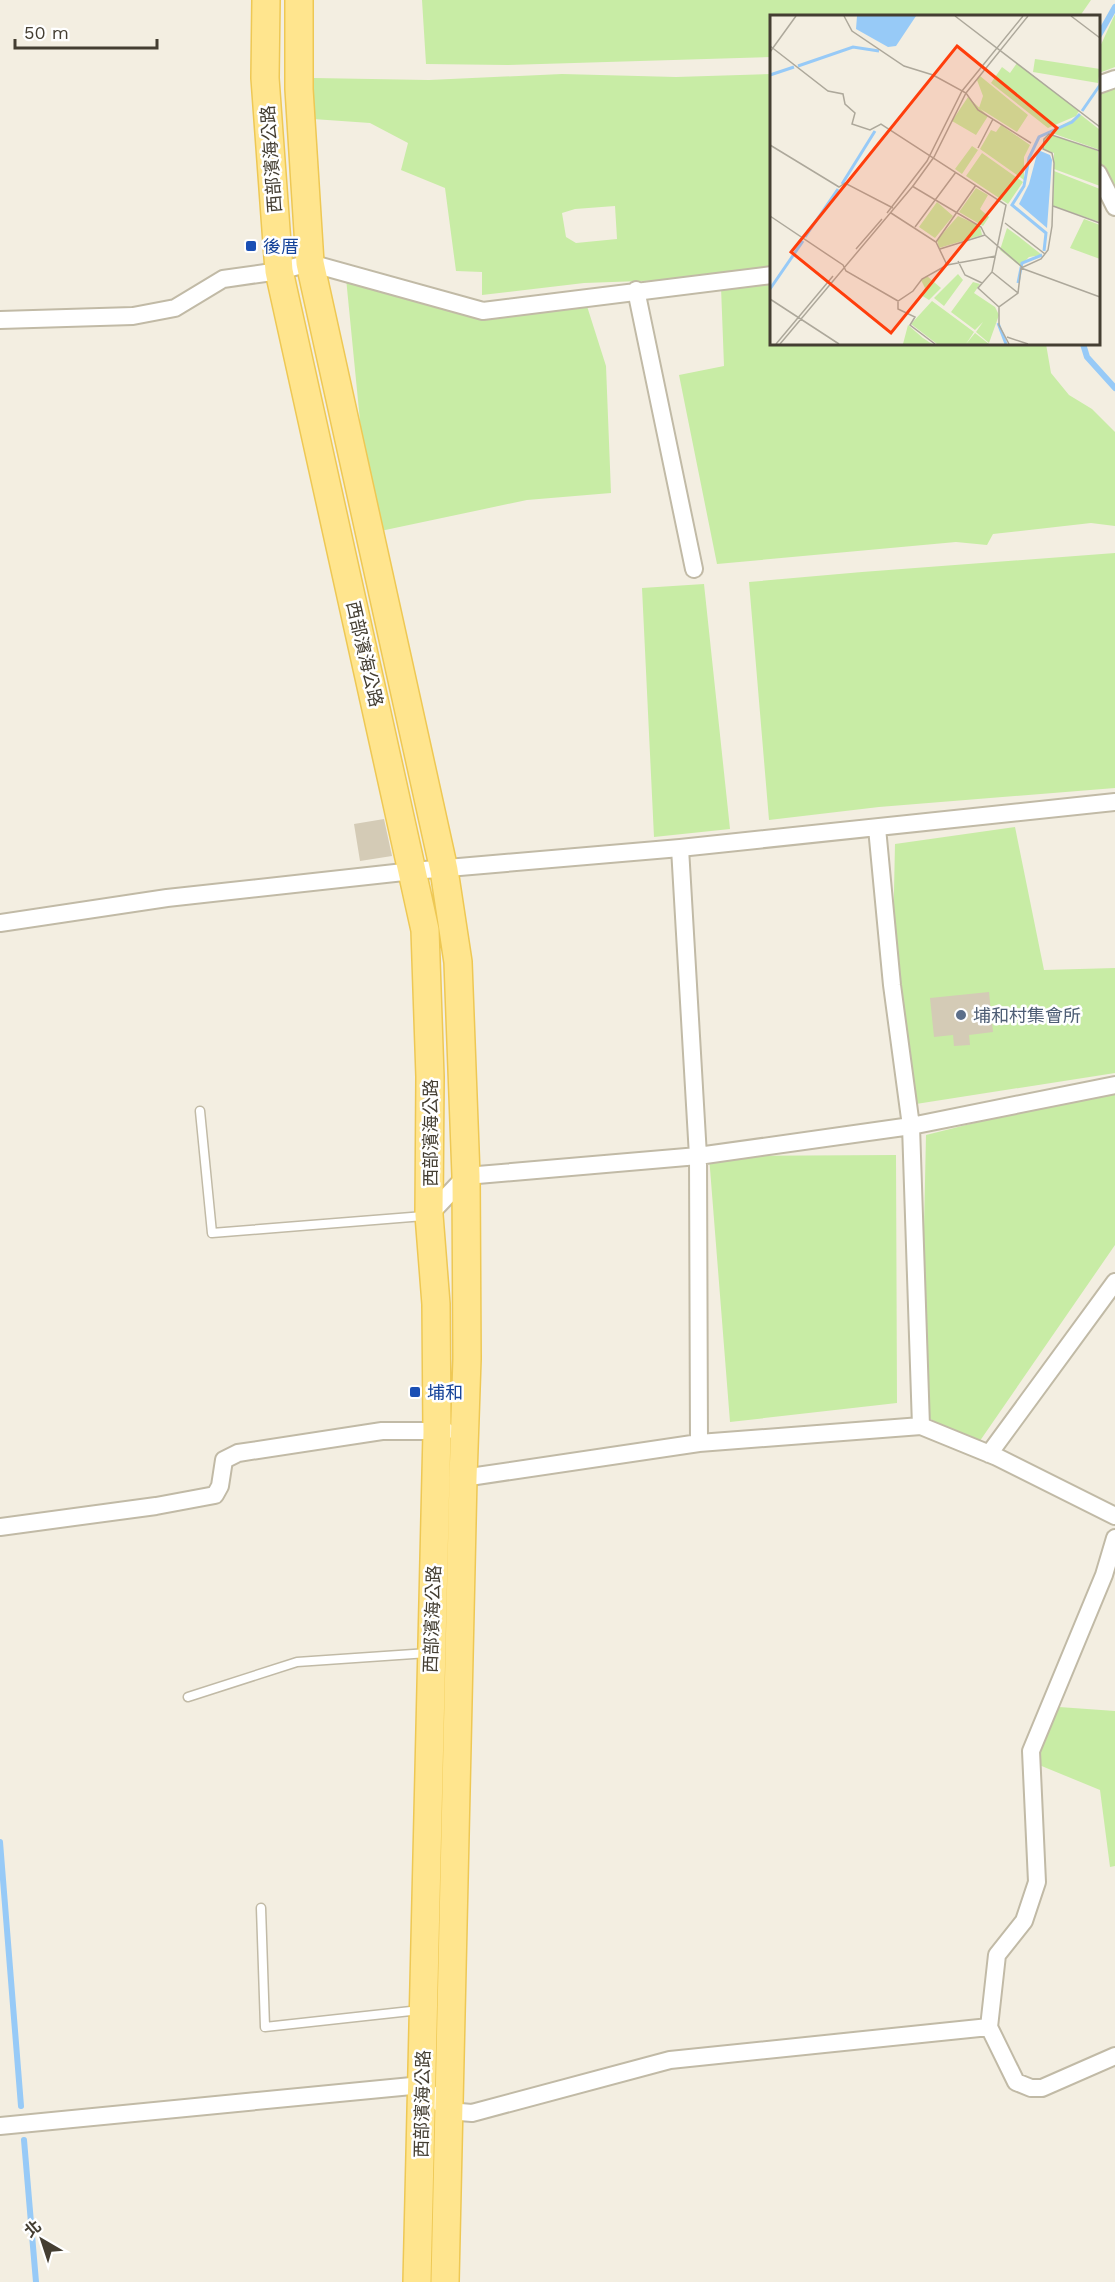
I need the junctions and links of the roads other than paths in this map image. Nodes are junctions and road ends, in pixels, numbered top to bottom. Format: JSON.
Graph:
{"nodes":[{"id":1,"x":266,"y":0,"type":"edge"},
{"id":2,"x":299,"y":0,"type":"edge"},
{"id":3,"x":1115,"y":79,"type":"edge"},
{"id":4,"x":1100,"y":84,"type":"edge"},
{"id":5,"x":1100,"y":177,"type":"edge"},
{"id":6,"x":1115,"y":207,"type":"edge"},
{"id":7,"x":310,"y":263,"type":"junction"},
{"id":8,"x":279,"y":271,"type":"junction"},
{"id":9,"x":770,"y":275,"type":"edge"},
{"id":10,"x":636,"y":290,"type":"junction"},
{"id":11,"x":0,"y":320,"type":"edge"},
{"id":12,"x":694,"y":568,"type":"dead end"},
{"id":13,"x":1115,"y":802,"type":"edge"},
{"id":14,"x":877,"y":828,"type":"junction"},
{"id":15,"x":680,"y":848,"type":"junction"},
{"id":16,"x":444,"y":870,"type":"junction"},
{"id":17,"x":413,"y":871,"type":"junction"},
{"id":18,"x":0,"y":923,"type":"edge"},
{"id":19,"x":1115,"y":1085,"type":"edge"},
{"id":20,"x":200,"y":1111,"type":"dead end"},
{"id":21,"x":911,"y":1126,"type":"junction"},
{"id":22,"x":698,"y":1156,"type":"junction"},
{"id":23,"x":466,"y":1176,"type":"junction"},
{"id":24,"x":429,"y":1215,"type":"junction"},
{"id":25,"x":1115,"y":1282,"type":"edge"},
{"id":26,"x":921,"y":1426,"type":"junction"},
{"id":27,"x":465,"y":1431,"type":"junction"},
{"id":28,"x":436,"y":1432,"type":"junction"},
{"id":29,"x":699,"y":1443,"type":"junction"},
{"id":30,"x":989,"y":1454,"type":"junction"},
{"id":31,"x":463,"y":1478,"type":"junction"},
{"id":32,"x":1115,"y":1516,"type":"edge"},
{"id":33,"x":0,"y":1527,"type":"edge"},
{"id":34,"x":1115,"y":1538,"type":"edge"},
{"id":35,"x":445,"y":1652,"type":"junction"},
{"id":36,"x":188,"y":1697,"type":"dead end"},
{"id":37,"x":261,"y":1908,"type":"dead end"},
{"id":38,"x":423,"y":2009,"type":"junction"},
{"id":39,"x":989,"y":2027,"type":"junction"},
{"id":40,"x":1115,"y":2056,"type":"edge"},
{"id":41,"x":422,"y":2085,"type":"junction"},
{"id":42,"x":448,"y":2111,"type":"junction"},
{"id":43,"x":0,"y":2126,"type":"edge"},
{"id":44,"x":417,"y":2282,"type":"edge"},
{"id":45,"x":445,"y":2282,"type":"edge"}],
"edges":[{"from":1,"to":8,"type":"main road","name":"西部濱海公路"},
{"from":2,"to":7,"type":"main road","name":"西部濱海公路"},
{"from":3,"to":4,"type":"street"},
{"from":5,"to":6,"type":"street"},
{"from":7,"to":8,"type":"street"},
{"from":7,"to":10,"type":"street"},
{"from":7,"to":16,"type":"main road","name":"西部濱海公路"},
{"from":8,"to":11,"type":"street"},
{"from":8,"to":17,"type":"main road","name":"西部濱海公路"},
{"from":9,"to":10,"type":"street"},
{"from":10,"to":12,"type":"street"},
{"from":13,"to":14,"type":"street"},
{"from":14,"to":15,"type":"street"},
{"from":14,"to":21,"type":"street"},
{"from":15,"to":16,"type":"street"},
{"from":15,"to":22,"type":"street"},
{"from":16,"to":17,"type":"street"},
{"from":16,"to":23,"type":"main road","name":"西部濱海公路"},
{"from":17,"to":18,"type":"street"},
{"from":17,"to":24,"type":"main road","name":"西部濱海公路"},
{"from":19,"to":21,"type":"street"},
{"from":20,"to":24,"type":"lane"},
{"from":21,"to":22,"type":"street"},
{"from":21,"to":26,"type":"street"},
{"from":22,"to":23,"type":"street"},
{"from":22,"to":29,"type":"street"},
{"from":23,"to":24,"type":"street"},
{"from":23,"to":27,"type":"main road","name":"西部濱海公路"},
{"from":24,"to":28,"type":"main road","name":"西部濱海公路"},
{"from":25,"to":30,"type":"street"},
{"from":26,"to":29,"type":"street"},
{"from":26,"to":30,"type":"street"},
{"from":27,"to":28,"type":"street"},
{"from":27,"to":31,"type":"main road","name":"西部濱海公路"},
{"from":28,"to":33,"type":"street"},
{"from":28,"to":35,"type":"main road","name":"西部濱海公路"},
{"from":29,"to":31,"type":"street"},
{"from":30,"to":32,"type":"street"},
{"from":31,"to":35,"type":"main road","name":"西部濱海公路"},
{"from":34,"to":39,"type":"street"},
{"from":35,"to":36,"type":"lane"},
{"from":35,"to":38,"type":"main road","name":"西部濱海公路"},
{"from":35,"to":42,"type":"main road","name":"西部濱海公路"},
{"from":37,"to":38,"type":"lane"},
{"from":38,"to":41,"type":"main road","name":"西部濱海公路"},
{"from":39,"to":40,"type":"street"},
{"from":39,"to":42,"type":"street"},
{"from":41,"to":42,"type":"street"},
{"from":41,"to":43,"type":"street"},
{"from":41,"to":44,"type":"main road","name":"西部濱海公路"},
{"from":42,"to":45,"type":"main road","name":"西部濱海公路"}]}
